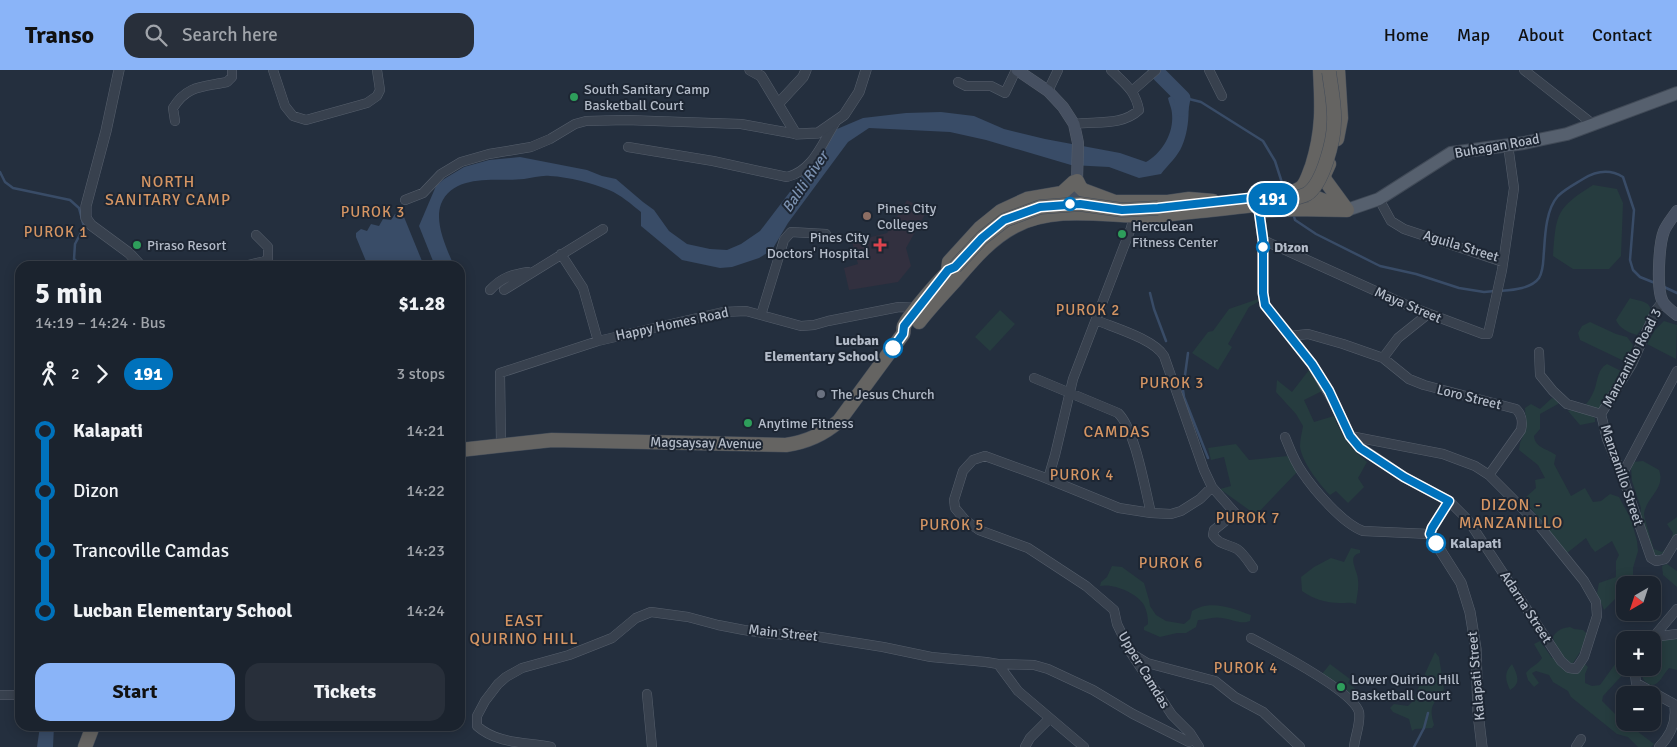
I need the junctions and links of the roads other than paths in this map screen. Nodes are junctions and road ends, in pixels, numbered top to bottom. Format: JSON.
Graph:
{"nodes":[{"id":1,"x":119,"y":70,"type":"edge"},
{"id":2,"x":232,"y":70,"type":"edge"},
{"id":3,"x":273,"y":70,"type":"edge"},
{"id":4,"x":377,"y":70,"type":"edge"},
{"id":5,"x":750,"y":70,"type":"edge"},
{"id":6,"x":806,"y":70,"type":"edge"},
{"id":7,"x":866,"y":70,"type":"edge"},
{"id":8,"x":1017,"y":70,"type":"edge"},
{"id":9,"x":1058,"y":70,"type":"edge"},
{"id":10,"x":1111,"y":70,"type":"edge"},
{"id":11,"x":1156,"y":70,"type":"edge"},
{"id":12,"x":1209,"y":70,"type":"edge"},
{"id":13,"x":1329,"y":70,"type":"edge"},
{"id":14,"x":1524,"y":70,"type":"edge"},
{"id":15,"x":958,"y":82,"type":"dead end"},
{"id":16,"x":1048,"y":91,"type":"junction"},
{"id":17,"x":1132,"y":91,"type":"junction"},
{"id":18,"x":1677,"y":94,"type":"edge"},
{"id":19,"x":1222,"y":96,"type":"dead end"},
{"id":20,"x":778,"y":104,"type":"junction"},
{"id":21,"x":175,"y":121,"type":"dead end"},
{"id":22,"x":834,"y":123,"type":"junction"},
{"id":23,"x":1074,"y":124,"type":"junction"},
{"id":24,"x":1594,"y":125,"type":"junction"},
{"id":25,"x":796,"y":134,"type":"junction"},
{"id":26,"x":1508,"y":145,"type":"junction"},
{"id":27,"x":628,"y":146,"type":"dead end"},
{"id":28,"x":1308,"y":177,"type":"junction"},
{"id":29,"x":1076,"y":178,"type":"junction"},
{"id":30,"x":1294,"y":191,"type":"junction"},
{"id":31,"x":1091,"y":194,"type":"junction"},
{"id":32,"x":1068,"y":195,"type":"junction"},
{"id":33,"x":1271,"y":195,"type":"junction"},
{"id":34,"x":1379,"y":199,"type":"junction"},
{"id":35,"x":404,"y":200,"type":"dead end"},
{"id":36,"x":1213,"y":201,"type":"junction"},
{"id":37,"x":1328,"y":205,"type":"junction"},
{"id":38,"x":1275,"y":209,"type":"junction"},
{"id":39,"x":1347,"y":210,"type":"junction"},
{"id":40,"x":1184,"y":211,"type":"junction"},
{"id":41,"x":1259,"y":211,"type":"junction"},
{"id":42,"x":1677,"y":211,"type":"edge"},
{"id":43,"x":1073,"y":212,"type":"junction"},
{"id":44,"x":1058,"y":214,"type":"junction"},
{"id":45,"x":1091,"y":214,"type":"junction"},
{"id":46,"x":1134,"y":216,"type":"junction"},
{"id":47,"x":603,"y":229,"type":"dead end"},
{"id":48,"x":826,"y":234,"type":"dead end"},
{"id":49,"x":256,"y":235,"type":"dead end"},
{"id":50,"x":1263,"y":240,"type":"junction"},
{"id":51,"x":561,"y":254,"type":"junction"},
{"id":52,"x":136,"y":261,"type":"edge"},
{"id":53,"x":265,"y":261,"type":"edge"},
{"id":54,"x":1503,"y":262,"type":"junction"},
{"id":55,"x":952,"y":269,"type":"junction"},
{"id":56,"x":533,"y":271,"type":"junction"},
{"id":57,"x":490,"y":290,"type":"dead end"},
{"id":58,"x":504,"y":290,"type":"dead end"},
{"id":59,"x":1662,"y":301,"type":"junction"},
{"id":60,"x":918,"y":308,"type":"junction"},
{"id":61,"x":1428,"y":314,"type":"junction"},
{"id":62,"x":761,"y":315,"type":"junction"},
{"id":63,"x":1677,"y":315,"type":"edge"},
{"id":64,"x":1096,"y":320,"type":"junction"},
{"id":65,"x":903,"y":334,"type":"junction"},
{"id":66,"x":1290,"y":336,"type":"junction"},
{"id":67,"x":598,"y":340,"type":"junction"},
{"id":68,"x":1539,"y":352,"type":"dead end"},
{"id":69,"x":1383,"y":358,"type":"junction"},
{"id":70,"x":1677,"y":371,"type":"edge"},
{"id":71,"x":1034,"y":378,"type":"dead end"},
{"id":72,"x":1069,"y":392,"type":"junction"},
{"id":73,"x":1601,"y":414,"type":"junction"},
{"id":74,"x":1350,"y":436,"type":"junction"},
{"id":75,"x":1285,"y":437,"type":"dead end"},
{"id":76,"x":501,"y":445,"type":"junction"},
{"id":77,"x":465,"y":449,"type":"edge"},
{"id":78,"x":1489,"y":475,"type":"junction"},
{"id":79,"x":1622,"y":475,"type":"junction"},
{"id":80,"x":1048,"y":479,"type":"junction"},
{"id":81,"x":1212,"y":487,"type":"junction"},
{"id":82,"x":1449,"y":501,"type":"junction"},
{"id":83,"x":1151,"y":513,"type":"junction"},
{"id":84,"x":1430,"y":534,"type":"junction"},
{"id":85,"x":1677,"y":539,"type":"edge"},
{"id":86,"x":1253,"y":568,"type":"dead end"},
{"id":87,"x":1677,"y":609,"type":"edge"},
{"id":88,"x":1658,"y":631,"type":"edge"},
{"id":89,"x":1677,"y":634,"type":"edge"},
{"id":90,"x":1661,"y":637,"type":"edge"},
{"id":91,"x":1251,"y":638,"type":"dead end"},
{"id":92,"x":1131,"y":654,"type":"junction"},
{"id":93,"x":998,"y":664,"type":"junction"},
{"id":94,"x":1635,"y":676,"type":"edge"},
{"id":95,"x":647,"y":694,"type":"dead end"},
{"id":96,"x":0,"y":695,"type":"edge"},
{"id":97,"x":15,"y":695,"type":"edge"},
{"id":98,"x":1049,"y":718,"type":"junction"},
{"id":99,"x":91,"y":731,"type":"edge"},
{"id":100,"x":1196,"y":744,"type":"edge"},
{"id":101,"x":85,"y":747,"type":"edge"},
{"id":102,"x":550,"y":747,"type":"edge"},
{"id":103,"x":652,"y":747,"type":"edge"},
{"id":104,"x":1025,"y":747,"type":"edge"},
{"id":105,"x":1084,"y":747,"type":"edge"},
{"id":106,"x":1300,"y":747,"type":"edge"},
{"id":107,"x":1354,"y":747,"type":"edge"},
{"id":108,"x":1482,"y":747,"type":"edge"},
{"id":109,"x":1659,"y":747,"type":"edge"}],
"edges":[{"from":1,"to":52,"type":"street"},
{"from":2,"to":21,"type":"street"},
{"from":3,"to":4,"type":"street"},
{"from":5,"to":20,"type":"street"},
{"from":6,"to":20,"type":"street"},
{"from":7,"to":22,"type":"street"},
{"from":8,"to":15,"type":"street"},
{"from":8,"to":16,"type":"main road"},
{"from":9,"to":16,"type":"street"},
{"from":10,"to":17,"type":"street"},
{"from":11,"to":17,"type":"street"},
{"from":12,"to":19,"type":"street"},
{"from":13,"to":28,"type":"highway"},
{"from":13,"to":39,"type":"highway"},
{"from":13,"to":40,"type":"highway","name":"Magsaysay Avenue","bridge":true},
{"from":14,"to":24,"type":"street"},
{"from":16,"to":23,"type":"main road"},
{"from":17,"to":23,"type":"street"},
{"from":18,"to":24,"type":"main road","name":"Buhagan Road"},
{"from":20,"to":25,"type":"street"},
{"from":22,"to":25,"type":"street"},
{"from":22,"to":27,"type":"street"},
{"from":23,"to":29,"type":"main road"},
{"from":24,"to":26,"type":"main road","name":"Buhagan Road"},
{"from":25,"to":35,"type":"street"},
{"from":26,"to":34,"type":"main road","name":"Buhagan Road"},
{"from":26,"to":54,"type":"street","name":"Aguila Street"},
{"from":28,"to":30,"type":"highway"},
{"from":28,"to":37,"type":"highway"},
{"from":29,"to":31,"type":"highway"},
{"from":29,"to":32,"type":"highway"},
{"from":30,"to":33,"type":"highway","name":"Magsaysay Avenue"},
{"from":30,"to":37,"type":"highway"},
{"from":31,"to":36,"type":"highway"},
{"from":31,"to":45,"type":"highway"},
{"from":32,"to":43,"type":"main road"},
{"from":32,"to":44,"type":"highway"},
{"from":32,"to":55,"type":"highway"},
{"from":33,"to":36,"type":"highway","name":"Magsaysay Avenue"},
{"from":33,"to":38,"type":"highway"},
{"from":34,"to":39,"type":"main road","name":"Buhagan Road"},
{"from":34,"to":54,"type":"street","name":"Aguila Street"},
{"from":36,"to":40,"type":"highway","name":"Magsaysay Avenue"},
{"from":37,"to":38,"type":"highway"},
{"from":37,"to":39,"type":"highway"},
{"from":38,"to":41,"type":"highway"},
{"from":40,"to":41,"type":"highway"},
{"from":40,"to":46,"type":"highway","name":"Magsaysay Avenue"},
{"from":40,"to":55,"type":"highway","name":"Magsaysay Avenue","bridge":true},
{"from":41,"to":50,"type":"street","name":"Adarna Street"},
{"from":42,"to":59,"type":"main road"},
{"from":43,"to":44,"type":"highway","name":"Magsaysay Avenue"},
{"from":43,"to":45,"type":"highway","name":"Magsaysay Avenue"},
{"from":44,"to":65,"type":"highway","name":"Magsaysay Avenue"},
{"from":45,"to":46,"type":"highway","name":"Magsaysay Avenue"},
{"from":46,"to":64,"type":"street"},
{"from":47,"to":51,"type":"street"},
{"from":48,"to":62,"type":"street"},
{"from":49,"to":53,"type":"street"},
{"from":50,"to":61,"type":"street","name":"Maya Street"},
{"from":50,"to":66,"type":"street","name":"Adarna Street"},
{"from":51,"to":56,"type":"street"},
{"from":51,"to":67,"type":"street"},
{"from":54,"to":61,"type":"street","name":"Maya Street"},
{"from":55,"to":60,"type":"highway","name":"Magsaysay Avenue"},
{"from":56,"to":57,"type":"street"},
{"from":56,"to":58,"type":"street"},
{"from":59,"to":63,"type":"main road"},
{"from":59,"to":73,"type":"street","name":"Manzanillo Road 3"},
{"from":60,"to":62,"type":"street","name":"Happy Homes Road"},
{"from":60,"to":65,"type":"highway","name":"Magsaysay Avenue"},
{"from":61,"to":69,"type":"street"},
{"from":62,"to":67,"type":"street","name":"Happy Homes Road"},
{"from":64,"to":72,"type":"street"},
{"from":64,"to":81,"type":"street"},
{"from":65,"to":76,"type":"highway","name":"Magsaysay Avenue"},
{"from":66,"to":69,"type":"street","name":"Loro Street"},
{"from":66,"to":74,"type":"street","name":"Adarna Street"},
{"from":67,"to":76,"type":"street","name":"Happy Homes Road"},
{"from":68,"to":73,"type":"street","name":"Manzanillo Street"},
{"from":69,"to":78,"type":"street","name":"Loro Street"},
{"from":70,"to":79,"type":"street"},
{"from":71,"to":72,"type":"street"},
{"from":72,"to":80,"type":"street"},
{"from":72,"to":83,"type":"street"},
{"from":73,"to":79,"type":"street","name":"Manzanillo Street"},
{"from":74,"to":78,"type":"street"},
{"from":74,"to":82,"type":"street","name":"Adarna Street"},
{"from":75,"to":84,"type":"street"},
{"from":76,"to":77,"type":"highway","name":"Magsaysay Avenue"},
{"from":78,"to":82,"type":"street","name":"Adarna Street"},
{"from":79,"to":85,"type":"street","name":"Manzanillo Street"},
{"from":80,"to":83,"type":"street"},
{"from":80,"to":92,"type":"street","name":"Upper Camdas"},
{"from":81,"to":83,"type":"street"},
{"from":81,"to":86,"type":"street"},
{"from":82,"to":84,"type":"street"},
{"from":84,"to":108,"type":"street","name":"Kalapati Street"},
{"from":87,"to":88,"type":"street"},
{"from":89,"to":90,"type":"street"},
{"from":91,"to":107,"type":"street"},
{"from":92,"to":100,"type":"street","name":"Upper Camdas"},
{"from":92,"to":106,"type":"street"},
{"from":93,"to":98,"type":"street"},
{"from":93,"to":100,"type":"street","name":"Main Street"},
{"from":93,"to":102,"type":"street","name":"Main Street"},
{"from":94,"to":109,"type":"street"},
{"from":95,"to":103,"type":"street"},
{"from":96,"to":97,"type":"street"},
{"from":98,"to":104,"type":"street"},
{"from":98,"to":105,"type":"street"},
{"from":99,"to":101,"type":"highway"}]}
